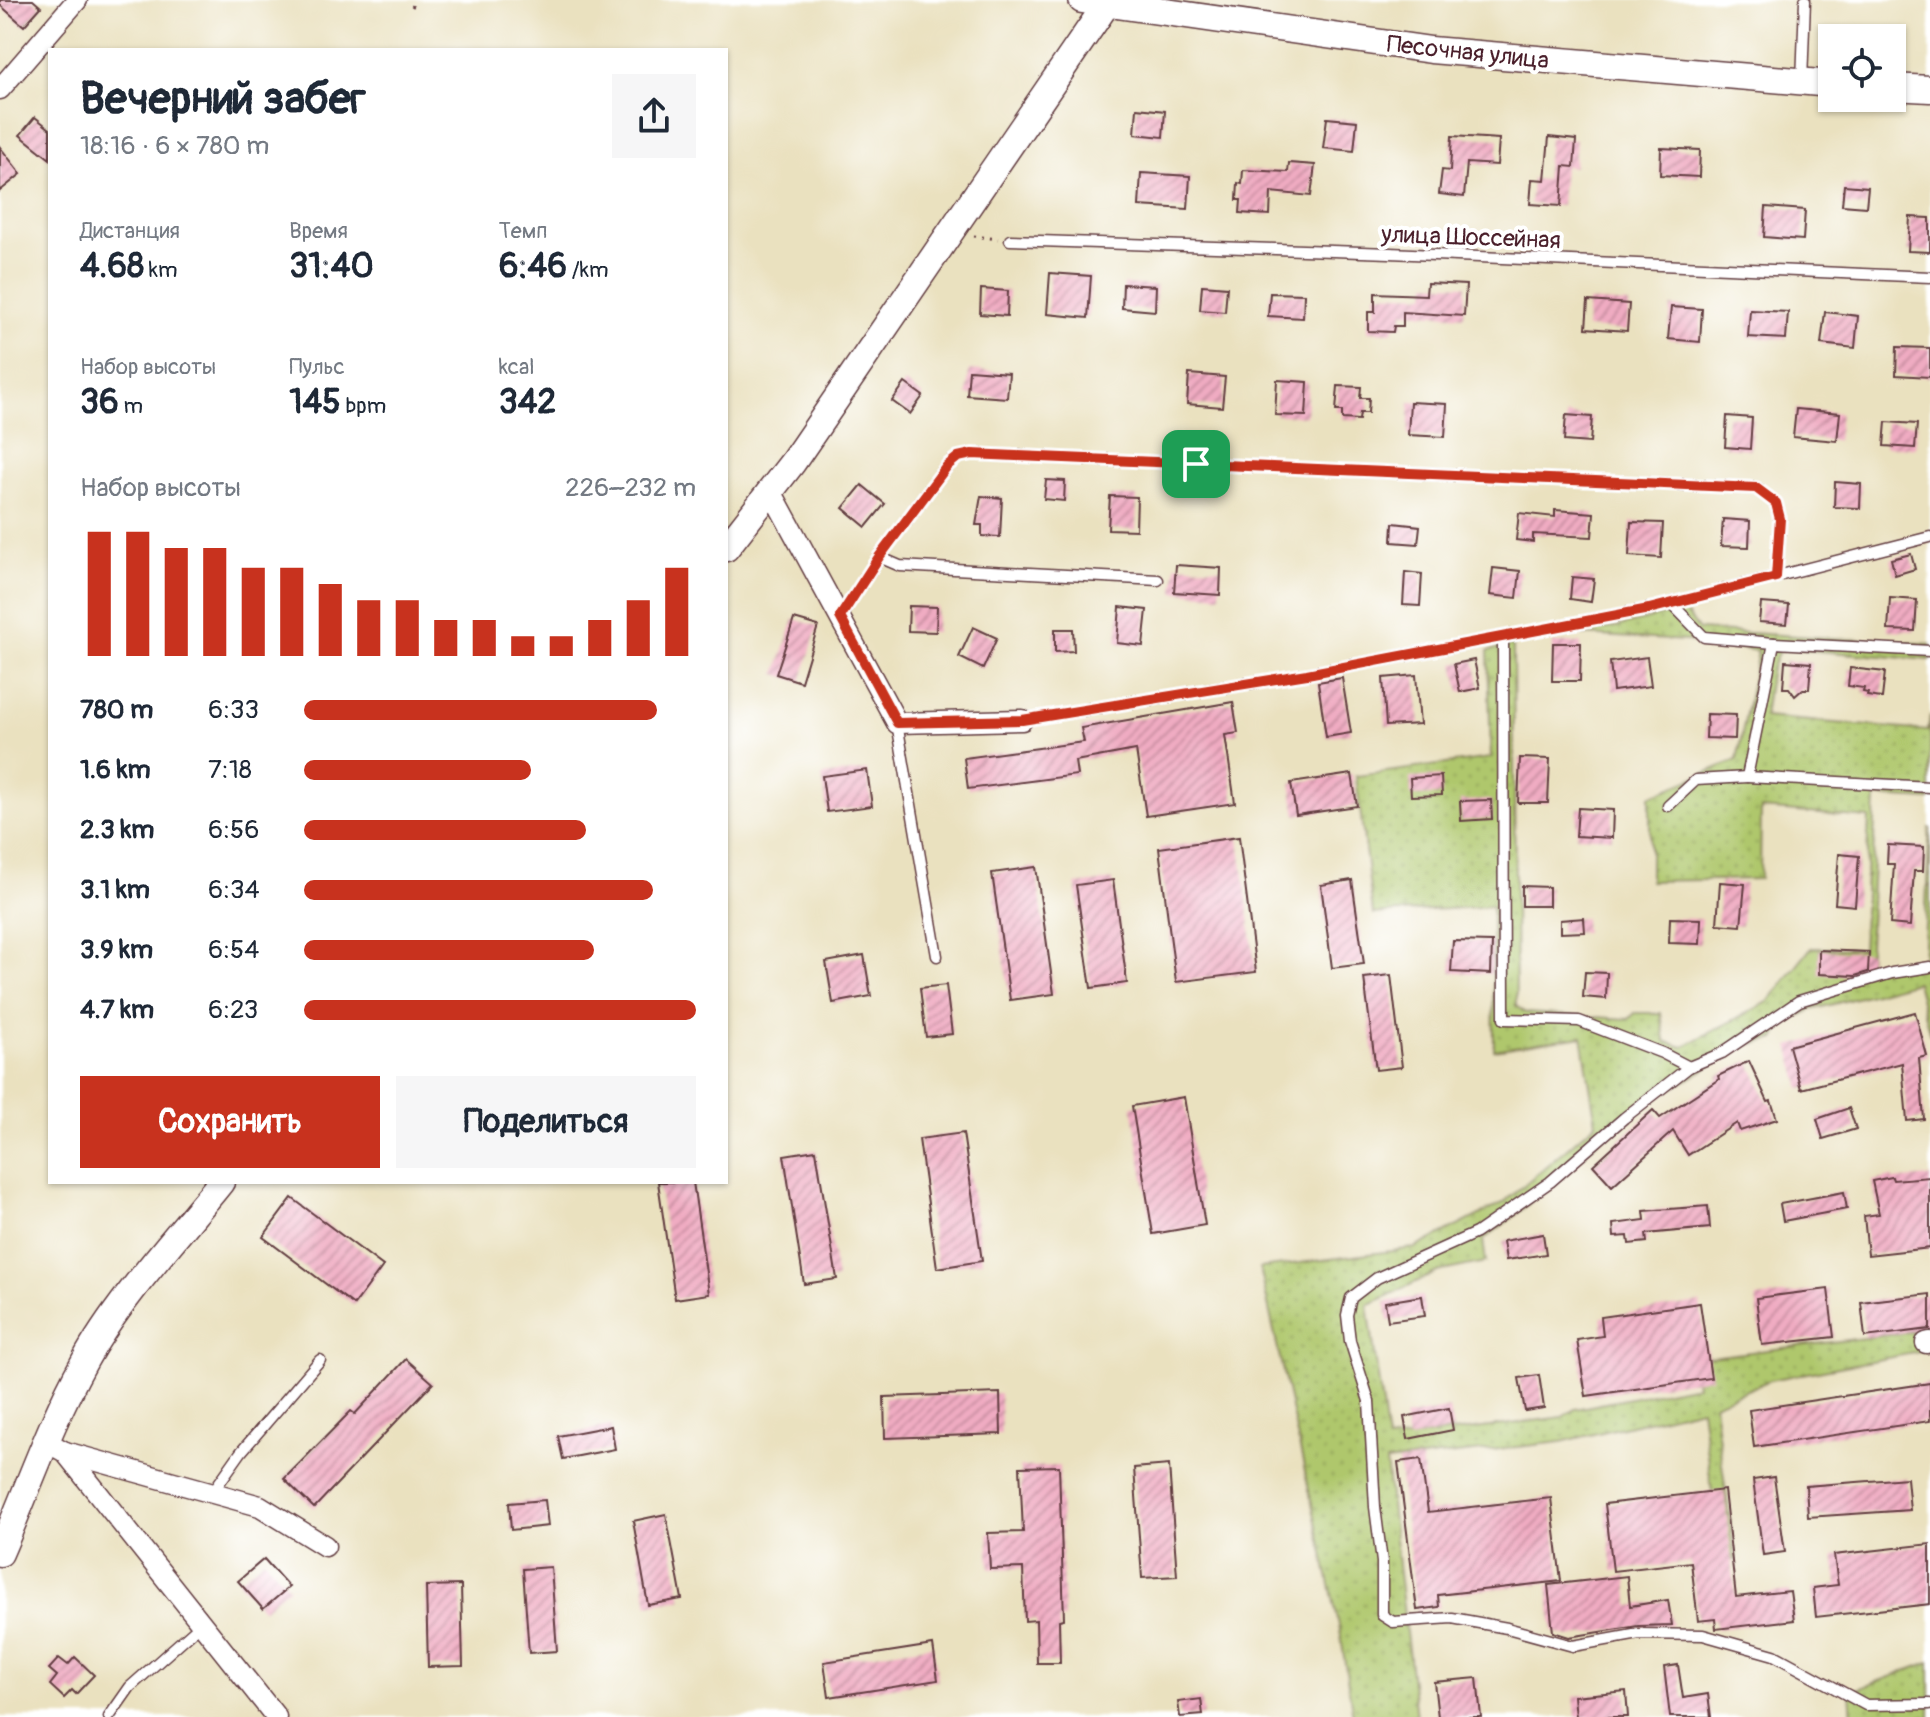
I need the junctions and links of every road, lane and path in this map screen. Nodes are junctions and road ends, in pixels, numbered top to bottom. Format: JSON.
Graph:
{"nodes":[{"id":1,"x":77,"y":0,"type":"edge"},
{"id":2,"x":416,"y":0,"type":"edge"},
{"id":3,"x":1805,"y":0,"type":"edge"},
{"id":4,"x":1094,"y":2,"type":"edge"},
{"id":5,"x":412,"y":7,"type":"dead end"},
{"id":6,"x":1802,"y":82,"type":"junction"},
{"id":7,"x":1818,"y":83,"type":"edge"},
{"id":8,"x":1906,"y":88,"type":"edge"},
{"id":9,"x":0,"y":89,"type":"edge"},
{"id":10,"x":1930,"y":89,"type":"edge"},
{"id":11,"x":950,"y":233,"type":"junction"},
{"id":12,"x":1010,"y":240,"type":"joint"},
{"id":13,"x":1930,"y":277,"type":"edge"},
{"id":14,"x":771,"y":491,"type":"junction"},
{"id":15,"x":1930,"y":537,"type":"edge"},
{"id":16,"x":728,"y":545,"type":"edge"},
{"id":17,"x":879,"y":557,"type":"junction"},
{"id":18,"x":1776,"y":577,"type":"junction"},
{"id":19,"x":1158,"y":580,"type":"dead end"},
{"id":20,"x":1671,"y":603,"type":"junction"},
{"id":21,"x":840,"y":617,"type":"junction"},
{"id":22,"x":1503,"y":637,"type":"junction"},
{"id":23,"x":1774,"y":643,"type":"junction"},
{"id":24,"x":1930,"y":651,"type":"edge"},
{"id":25,"x":1022,"y":720,"type":"joint"},
{"id":26,"x":897,"y":723,"type":"junction"},
{"id":27,"x":1747,"y":777,"type":"junction"},
{"id":28,"x":1930,"y":787,"type":"edge"},
{"id":29,"x":1668,"y":806,"type":"dead end"},
{"id":30,"x":937,"y":956,"type":"dead end"},
{"id":31,"x":1930,"y":967,"type":"edge"},
{"id":32,"x":1689,"y":1067,"type":"junction"},
{"id":33,"x":219,"y":1184,"type":"edge"},
{"id":34,"x":320,"y":1360,"type":"dead end"},
{"id":35,"x":55,"y":1446,"type":"junction"},
{"id":36,"x":212,"y":1493,"type":"junction"},
{"id":37,"x":325,"y":1546,"type":"dead end"},
{"id":38,"x":0,"y":1553,"type":"edge"},
{"id":39,"x":201,"y":1624,"type":"junction"},
{"id":40,"x":1930,"y":1704,"type":"edge"},
{"id":41,"x":109,"y":1717,"type":"edge"},
{"id":42,"x":276,"y":1717,"type":"edge"}],
"edges":[{"from":1,"to":9,"type":"street"},
{"from":2,"to":5,"type":"path"},
{"from":3,"to":6,"type":"lane"},
{"from":4,"to":6,"type":"street","name":"Песочная улица"},
{"from":4,"to":11,"type":"street"},
{"from":6,"to":7,"type":"street","name":"Песочная улица"},
{"from":8,"to":10,"type":"street"},
{"from":11,"to":12,"type":"path"},
{"from":11,"to":14,"type":"street"},
{"from":12,"to":13,"type":"lane","name":"улица Шоссейная"},
{"from":14,"to":16,"type":"street"},
{"from":14,"to":21,"type":"street"},
{"from":15,"to":18,"type":"lane"},
{"from":17,"to":18,"type":"lane"},
{"from":17,"to":19,"type":"lane"},
{"from":17,"to":21,"type":"lane"},
{"from":18,"to":20,"type":"lane"},
{"from":20,"to":22,"type":"lane"},
{"from":20,"to":23,"type":"lane"},
{"from":21,"to":26,"type":"street"},
{"from":22,"to":25,"type":"lane"},
{"from":22,"to":32,"type":"lane"},
{"from":23,"to":24,"type":"lane"},
{"from":23,"to":27,"type":"lane"},
{"from":25,"to":26,"type":"street"},
{"from":26,"to":30,"type":"lane"},
{"from":27,"to":28,"type":"lane"},
{"from":27,"to":29,"type":"lane"},
{"from":31,"to":32,"type":"lane"},
{"from":32,"to":40,"type":"lane"},
{"from":33,"to":35,"type":"street"},
{"from":34,"to":36,"type":"lane"},
{"from":35,"to":36,"type":"street"},
{"from":35,"to":38,"type":"street"},
{"from":35,"to":39,"type":"street"},
{"from":36,"to":37,"type":"street"},
{"from":39,"to":41,"type":"lane"},
{"from":39,"to":42,"type":"street"}]}
